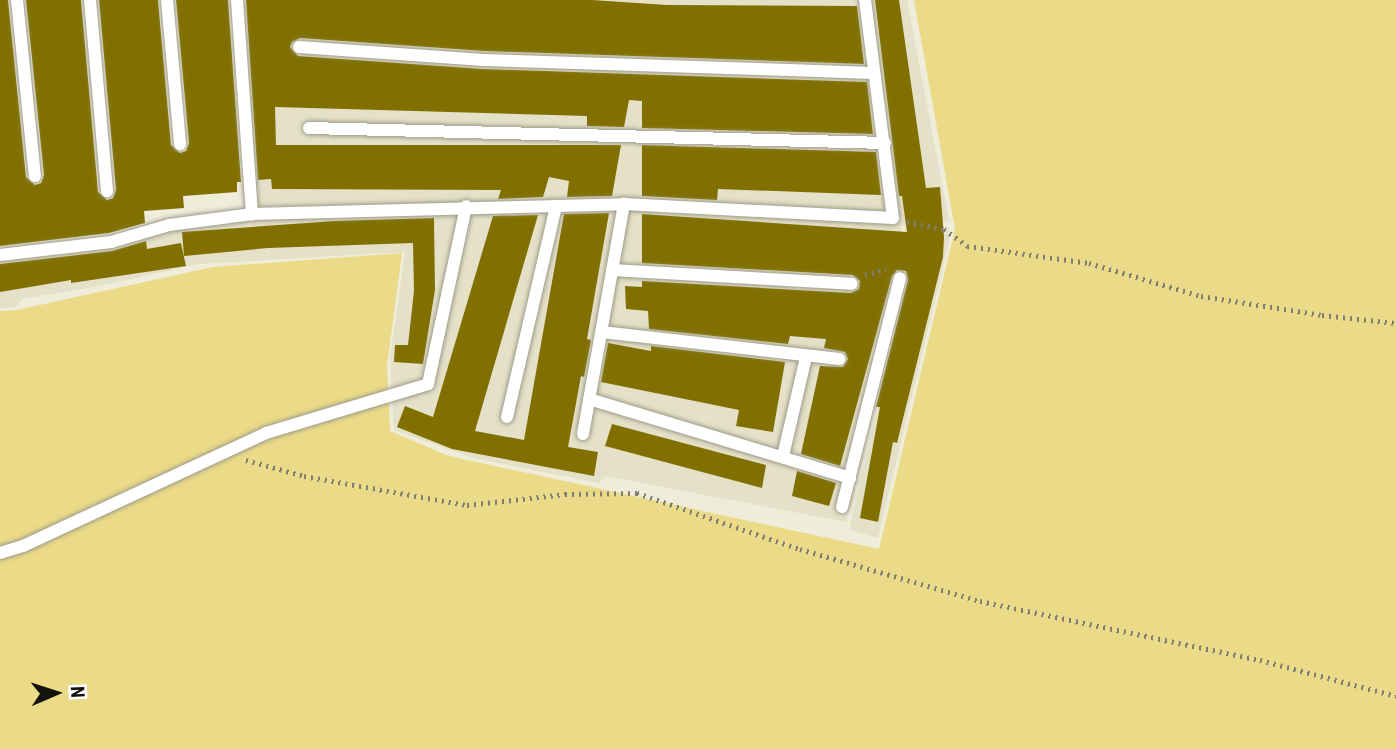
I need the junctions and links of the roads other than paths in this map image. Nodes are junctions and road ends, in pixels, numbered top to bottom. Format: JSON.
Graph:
{"nodes":[{"id":1,"x":17,"y":0,"type":"edge"},
{"id":2,"x":90,"y":0,"type":"edge"},
{"id":3,"x":167,"y":0,"type":"edge"},
{"id":4,"x":237,"y":0,"type":"edge"},
{"id":5,"x":865,"y":0,"type":"edge"},
{"id":6,"x":299,"y":47,"type":"dead end"},
{"id":7,"x":873,"y":73,"type":"junction"},
{"id":8,"x":309,"y":128,"type":"dead end"},
{"id":9,"x":885,"y":143,"type":"junction"},
{"id":10,"x":180,"y":144,"type":"dead end"},
{"id":11,"x":35,"y":176,"type":"dead end"},
{"id":12,"x":107,"y":191,"type":"dead end"},
{"id":13,"x":624,"y":204,"type":"junction"},
{"id":14,"x":466,"y":206,"type":"junction"},
{"id":15,"x":556,"y":206,"type":"junction"},
{"id":16,"x":251,"y":214,"type":"junction"},
{"id":17,"x":0,"y":255,"type":"edge"},
{"id":18,"x":612,"y":270,"type":"junction"},
{"id":19,"x":900,"y":278,"type":"road end"},
{"id":20,"x":852,"y":284,"type":"road end"},
{"id":21,"x":602,"y":331,"type":"junction"},
{"id":22,"x":806,"y":357,"type":"junction"},
{"id":23,"x":839,"y":359,"type":"dead end"},
{"id":24,"x":589,"y":399,"type":"junction"},
{"id":25,"x":507,"y":417,"type":"dead end"},
{"id":26,"x":583,"y":434,"type":"dead end"},
{"id":27,"x":783,"y":456,"type":"junction"},
{"id":28,"x":850,"y":478,"type":"junction"},
{"id":29,"x":842,"y":507,"type":"dead end"},
{"id":30,"x":0,"y":553,"type":"edge"}],
"edges":[{"from":1,"to":11,"type":"lane"},
{"from":2,"to":12,"type":"lane"},
{"from":3,"to":10,"type":"lane"},
{"from":4,"to":16,"type":"lane"},
{"from":5,"to":7,"type":"lane"},
{"from":6,"to":7,"type":"lane"},
{"from":7,"to":9,"type":"lane"},
{"from":8,"to":9,"type":"lane"},
{"from":9,"to":13,"type":"lane"},
{"from":13,"to":15,"type":"lane"},
{"from":13,"to":18,"type":"lane"},
{"from":14,"to":15,"type":"lane"},
{"from":14,"to":16,"type":"lane"},
{"from":14,"to":30,"type":"lane"},
{"from":15,"to":25,"type":"lane"},
{"from":16,"to":17,"type":"lane"},
{"from":18,"to":20,"type":"lane"},
{"from":18,"to":21,"type":"lane"},
{"from":19,"to":28,"type":"lane"},
{"from":21,"to":22,"type":"lane"},
{"from":21,"to":24,"type":"lane"},
{"from":22,"to":23,"type":"lane"},
{"from":22,"to":27,"type":"lane"},
{"from":24,"to":26,"type":"lane"},
{"from":24,"to":27,"type":"lane"},
{"from":27,"to":28,"type":"lane"},
{"from":28,"to":29,"type":"lane"}]}
